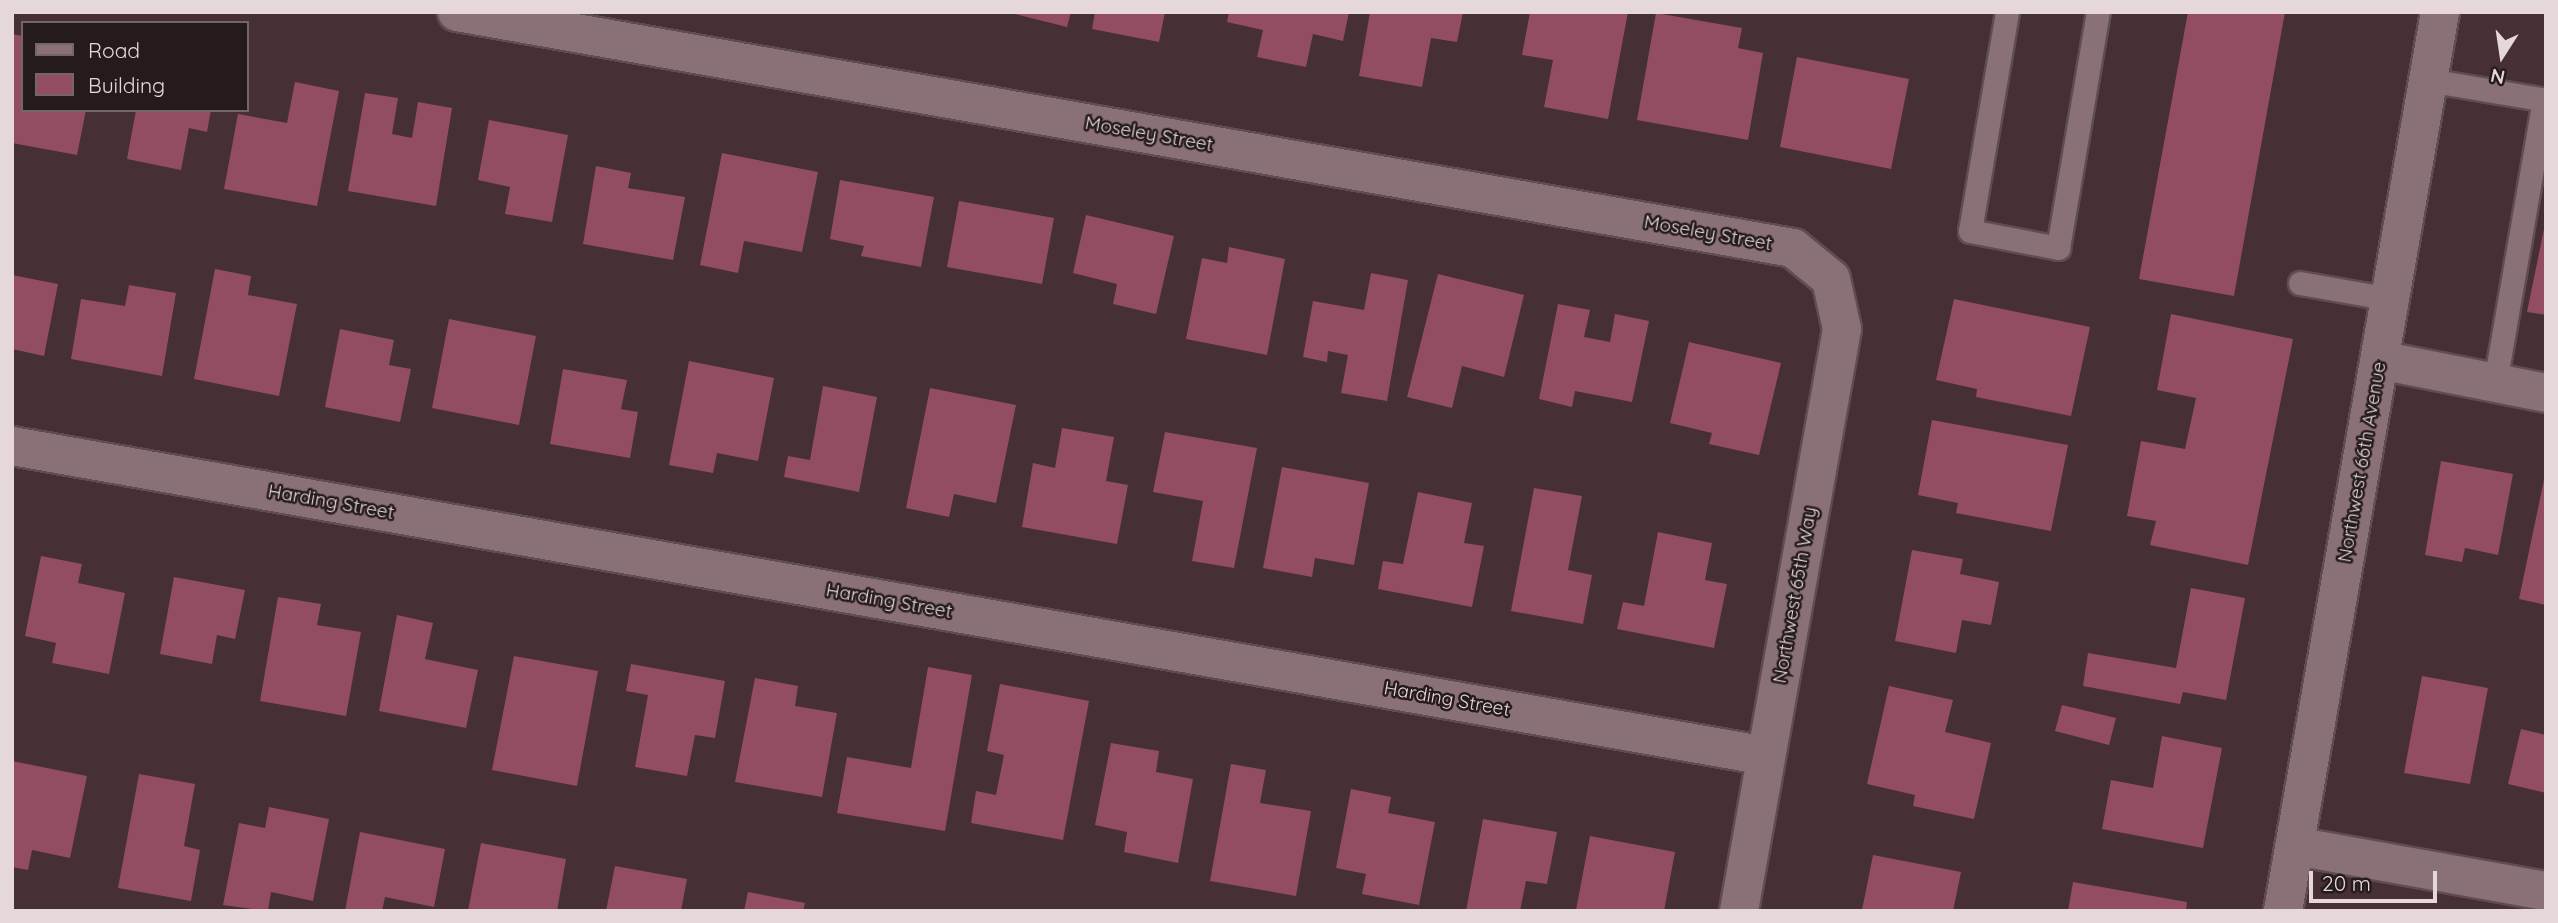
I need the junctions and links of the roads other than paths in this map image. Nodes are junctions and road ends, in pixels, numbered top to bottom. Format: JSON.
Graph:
{"nodes":[{"id":1,"x":457,"y":12,"type":"edge"},
{"id":2,"x":2007,"y":12,"type":"edge"},
{"id":3,"x":2098,"y":12,"type":"edge"},
{"id":4,"x":2440,"y":12,"type":"edge"},
{"id":5,"x":2428,"y":80,"type":"junction"},
{"id":6,"x":2545,"y":100,"type":"edge"},
{"id":7,"x":1831,"y":279,"type":"joint"},
{"id":8,"x":2300,"y":283,"type":"dead end"},
{"id":9,"x":2391,"y":299,"type":"junction"},
{"id":10,"x":2380,"y":360,"type":"junction"},
{"id":11,"x":2495,"y":383,"type":"junction"},
{"id":12,"x":2546,"y":393,"type":"edge"},
{"id":13,"x":12,"y":446,"type":"edge"},
{"id":14,"x":1766,"y":756,"type":"junction"},
{"id":15,"x":2295,"y":846,"type":"junction"},
{"id":16,"x":2546,"y":891,"type":"edge"},
{"id":17,"x":1739,"y":911,"type":"edge"},
{"id":18,"x":2283,"y":911,"type":"edge"}],
"edges":[{"from":1,"to":7,"type":"street","name":"Moseley Street"},
{"from":2,"to":3,"type":"lane"},
{"from":4,"to":5,"type":"street","name":"Northwest 66th Avenue"},
{"from":5,"to":6,"type":"lane"},
{"from":5,"to":9,"type":"street","name":"Northwest 66th Avenue"},
{"from":6,"to":11,"type":"lane"},
{"from":7,"to":14,"type":"street","name":"Northwest 65th Way"},
{"from":8,"to":9,"type":"lane"},
{"from":9,"to":10,"type":"street","name":"Northwest 66th Avenue"},
{"from":10,"to":11,"type":"street"},
{"from":10,"to":15,"type":"street","name":"Northwest 66th Avenue"},
{"from":11,"to":12,"type":"street"},
{"from":13,"to":14,"type":"street","name":"Harding Street"},
{"from":14,"to":17,"type":"street","name":"Northwest 65th Way"},
{"from":15,"to":16,"type":"street"},
{"from":15,"to":18,"type":"street","name":"Northwest 66th Avenue"}]}
